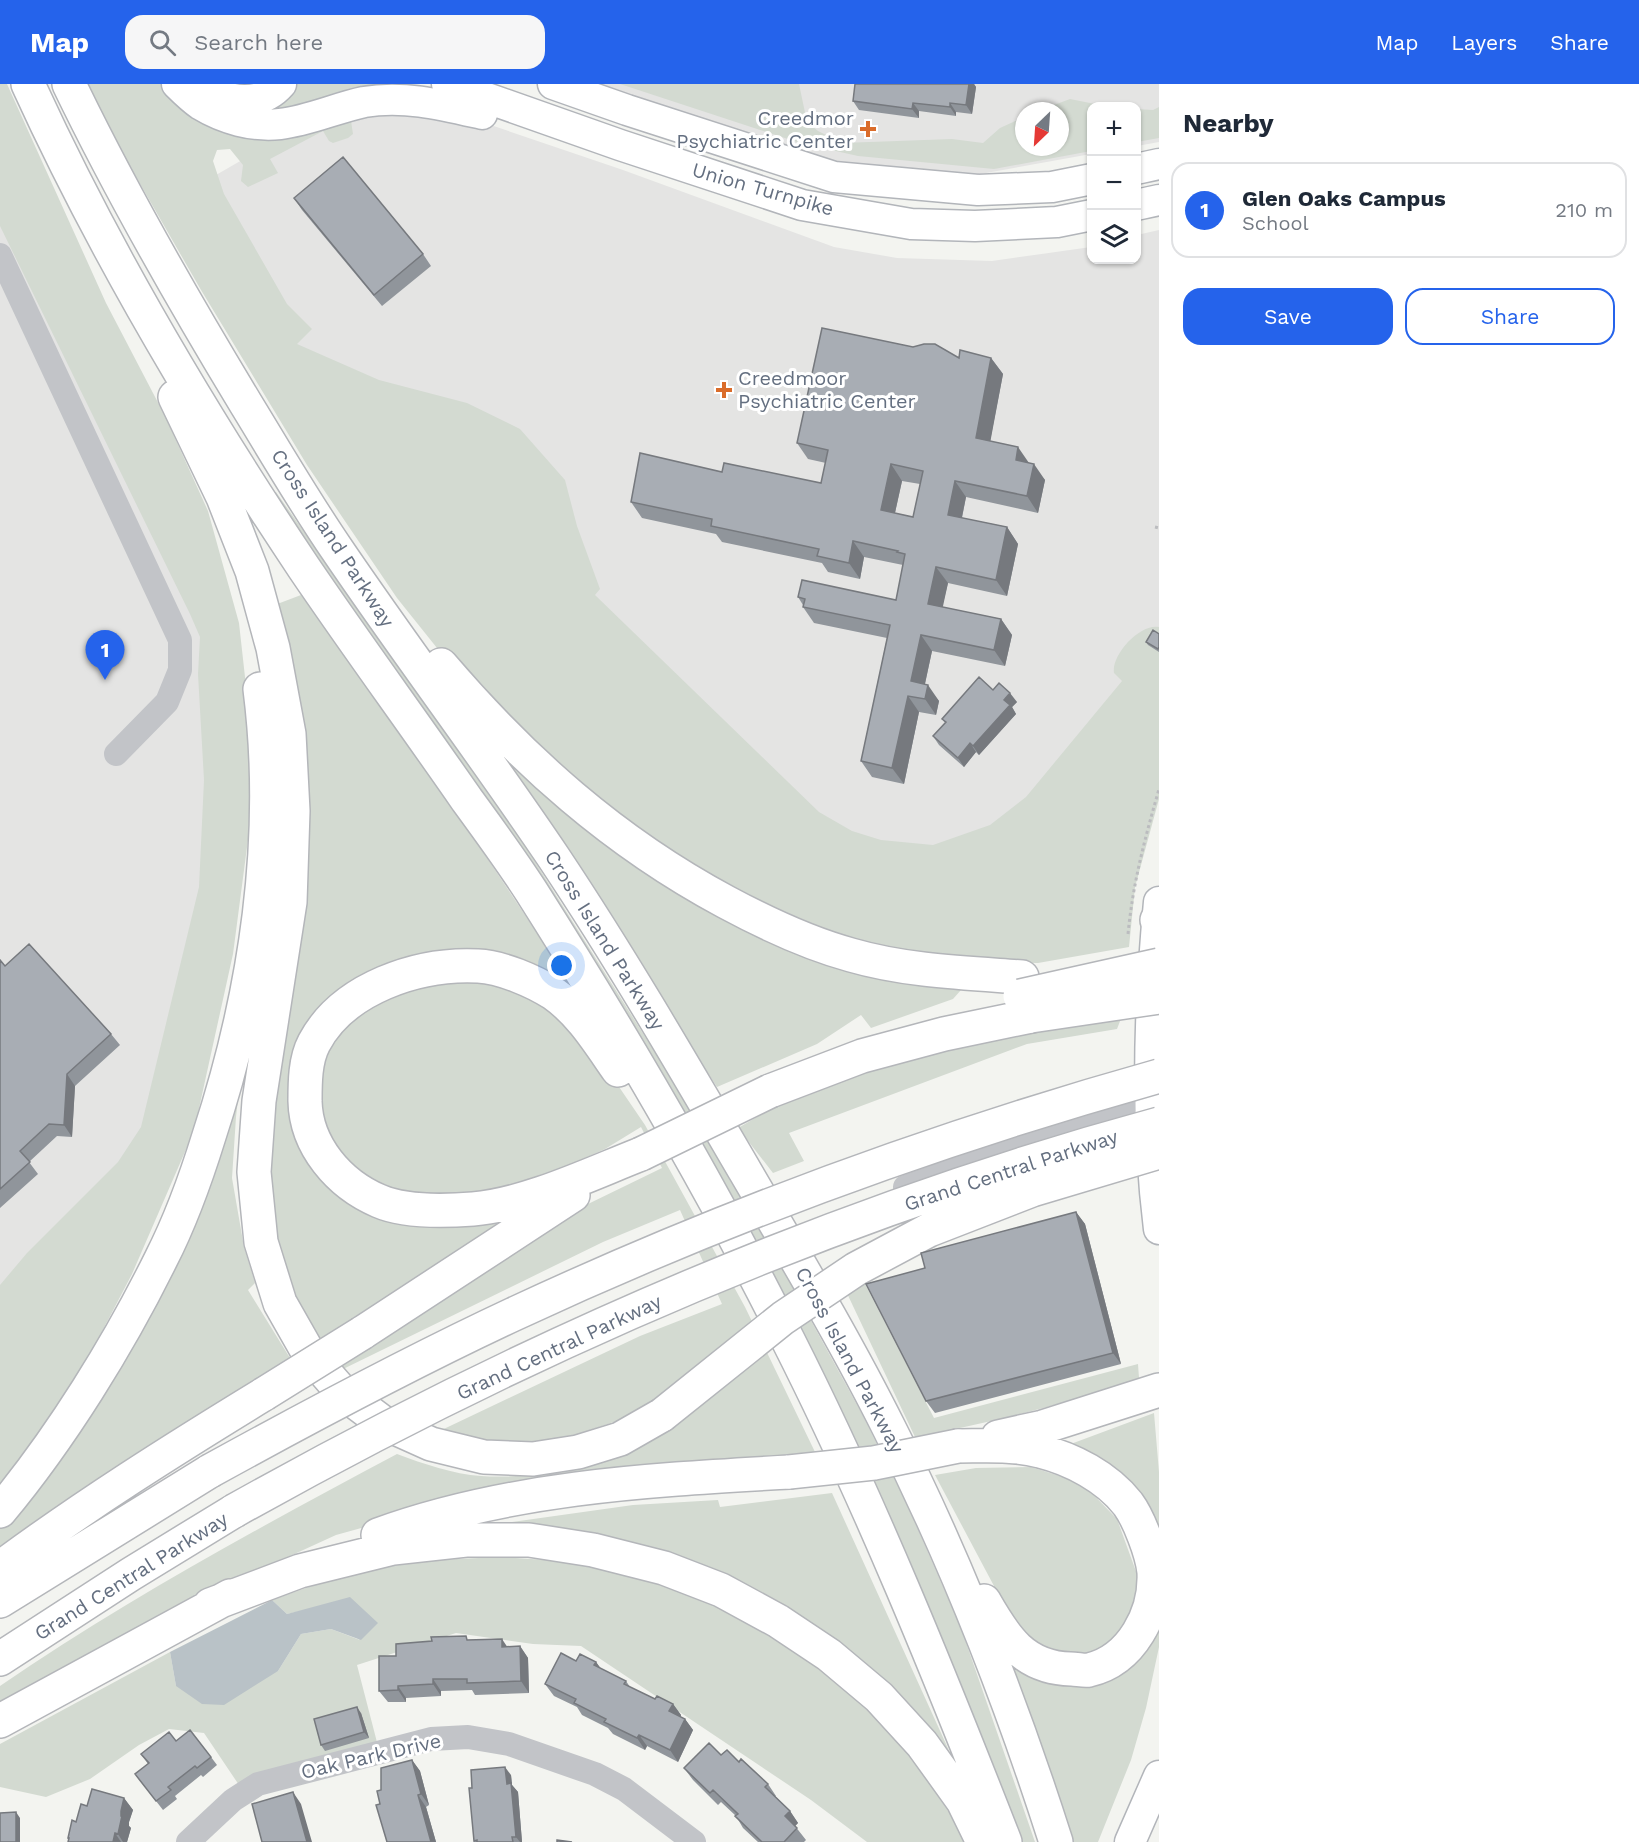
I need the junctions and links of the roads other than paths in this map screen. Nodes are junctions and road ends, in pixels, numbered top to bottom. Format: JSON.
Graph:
{"nodes":[{"id":1,"x":28,"y":84,"type":"edge"},
{"id":2,"x":69,"y":84,"type":"edge"},
{"id":3,"x":177,"y":84,"type":"edge"},
{"id":4,"x":204,"y":84,"type":"edge"},
{"id":5,"x":281,"y":84,"type":"edge"},
{"id":6,"x":447,"y":84,"type":"edge"},
{"id":7,"x":553,"y":84,"type":"edge"},
{"id":8,"x":583,"y":84,"type":"edge"},
{"id":9,"x":627,"y":110,"type":"junction"},
{"id":10,"x":46,"y":123,"type":"junction"},
{"id":11,"x":620,"y":145,"type":"junction"},
{"id":12,"x":1159,"y":164,"type":"edge"},
{"id":13,"x":1141,"y":168,"type":"edge"},
{"id":14,"x":1087,"y":180,"type":"edge"},
{"id":15,"x":1159,"y":200,"type":"edge"},
{"id":16,"x":1141,"y":204,"type":"edge"},
{"id":17,"x":1087,"y":216,"type":"edge"},
{"id":18,"x":0,"y":255,"type":"edge"},
{"id":19,"x":171,"y":389,"type":"junction"},
{"id":20,"x":270,"y":443,"type":"junction"},
{"id":21,"x":116,"y":754,"type":"dead end"},
{"id":22,"x":1158,"y":914,"type":"edge"},
{"id":23,"x":1159,"y":959,"type":"edge"},
{"id":24,"x":1159,"y":965,"type":"edge"},
{"id":25,"x":1024,"y":996,"type":"junction"},
{"id":26,"x":1159,"y":997,"type":"edge"},
{"id":27,"x":1156,"y":1100,"type":"edge"},
{"id":28,"x":1159,"y":1152,"type":"edge"},
{"id":29,"x":880,"y":1195,"type":"dead end"},
{"id":30,"x":534,"y":1206,"type":"junction"},
{"id":31,"x":728,"y":1225,"type":"junction"},
{"id":32,"x":1159,"y":1229,"type":"edge"},
{"id":33,"x":1159,"y":1390,"type":"edge"},
{"id":34,"x":889,"y":1428,"type":"junction"},
{"id":35,"x":958,"y":1446,"type":"junction"},
{"id":36,"x":0,"y":1511,"type":"edge"},
{"id":37,"x":0,"y":1568,"type":"edge"},
{"id":38,"x":0,"y":1601,"type":"edge"},
{"id":39,"x":210,"y":1605,"type":"junction"},
{"id":40,"x":0,"y":1659,"type":"edge"},
{"id":41,"x":0,"y":1721,"type":"edge"},
{"id":42,"x":1159,"y":1776,"type":"edge"},
{"id":43,"x":189,"y":1842,"type":"edge"},
{"id":44,"x":694,"y":1842,"type":"edge"},
{"id":45,"x":983,"y":1842,"type":"edge"},
{"id":46,"x":1005,"y":1842,"type":"edge"},
{"id":47,"x":1056,"y":1842,"type":"edge"},
{"id":48,"x":1130,"y":1842,"type":"edge"}],
"edges":[{"from":1,"to":10,"type":"highway","name":"Cross Island Parkway"},
{"from":2,"to":20,"type":"highway","name":"Cross Island Parkway"},
{"from":3,"to":11,"type":"main road"},
{"from":4,"to":5,"type":"main road"},
{"from":6,"to":11,"type":"main road","name":"Union Turnpike"},
{"from":7,"to":9,"type":"main road","name":"Union Turnpike"},
{"from":8,"to":9,"type":"main road"},
{"from":9,"to":14,"type":"main road","name":"Union Turnpike"},
{"from":10,"to":19,"type":"highway"},
{"from":10,"to":31,"type":"highway","name":"Cross Island Parkway"},
{"from":11,"to":17,"type":"main road","name":"Union Turnpike"},
{"from":12,"to":13,"type":"main road"},
{"from":15,"to":16,"type":"main road"},
{"from":18,"to":21,"type":"street"},
{"from":19,"to":28,"type":"highway","bridge":true},
{"from":19,"to":36,"type":"highway"},
{"from":20,"to":25,"type":"highway"},
{"from":20,"to":34,"type":"highway","name":"Cross Island Parkway"},
{"from":22,"to":27,"type":"main road"},
{"from":23,"to":25,"type":"highway"},
{"from":24,"to":25,"type":"highway","bridge":true},
{"from":25,"to":26,"type":"highway","bridge":true},
{"from":25,"to":30,"type":"highway","bridge":true},
{"from":27,"to":29,"type":"street"},
{"from":27,"to":32,"type":"main road"},
{"from":27,"to":38,"type":"highway","bridge":true},
{"from":27,"to":40,"type":"highway","name":"Grand Central Parkway","bridge":true},
{"from":30,"to":31,"type":"highway"},
{"from":30,"to":37,"type":"highway","bridge":true},
{"from":31,"to":46,"type":"highway","name":"Cross Island Parkway"},
{"from":33,"to":35,"type":"highway"},
{"from":34,"to":35,"type":"highway"},
{"from":34,"to":47,"type":"highway","name":"Cross Island Parkway"},
{"from":35,"to":39,"type":"highway","bridge":true},
{"from":39,"to":41,"type":"highway"},
{"from":39,"to":45,"type":"highway"},
{"from":42,"to":48,"type":"main road"},
{"from":43,"to":44,"type":"street","name":"Oak Park Drive"}]}
